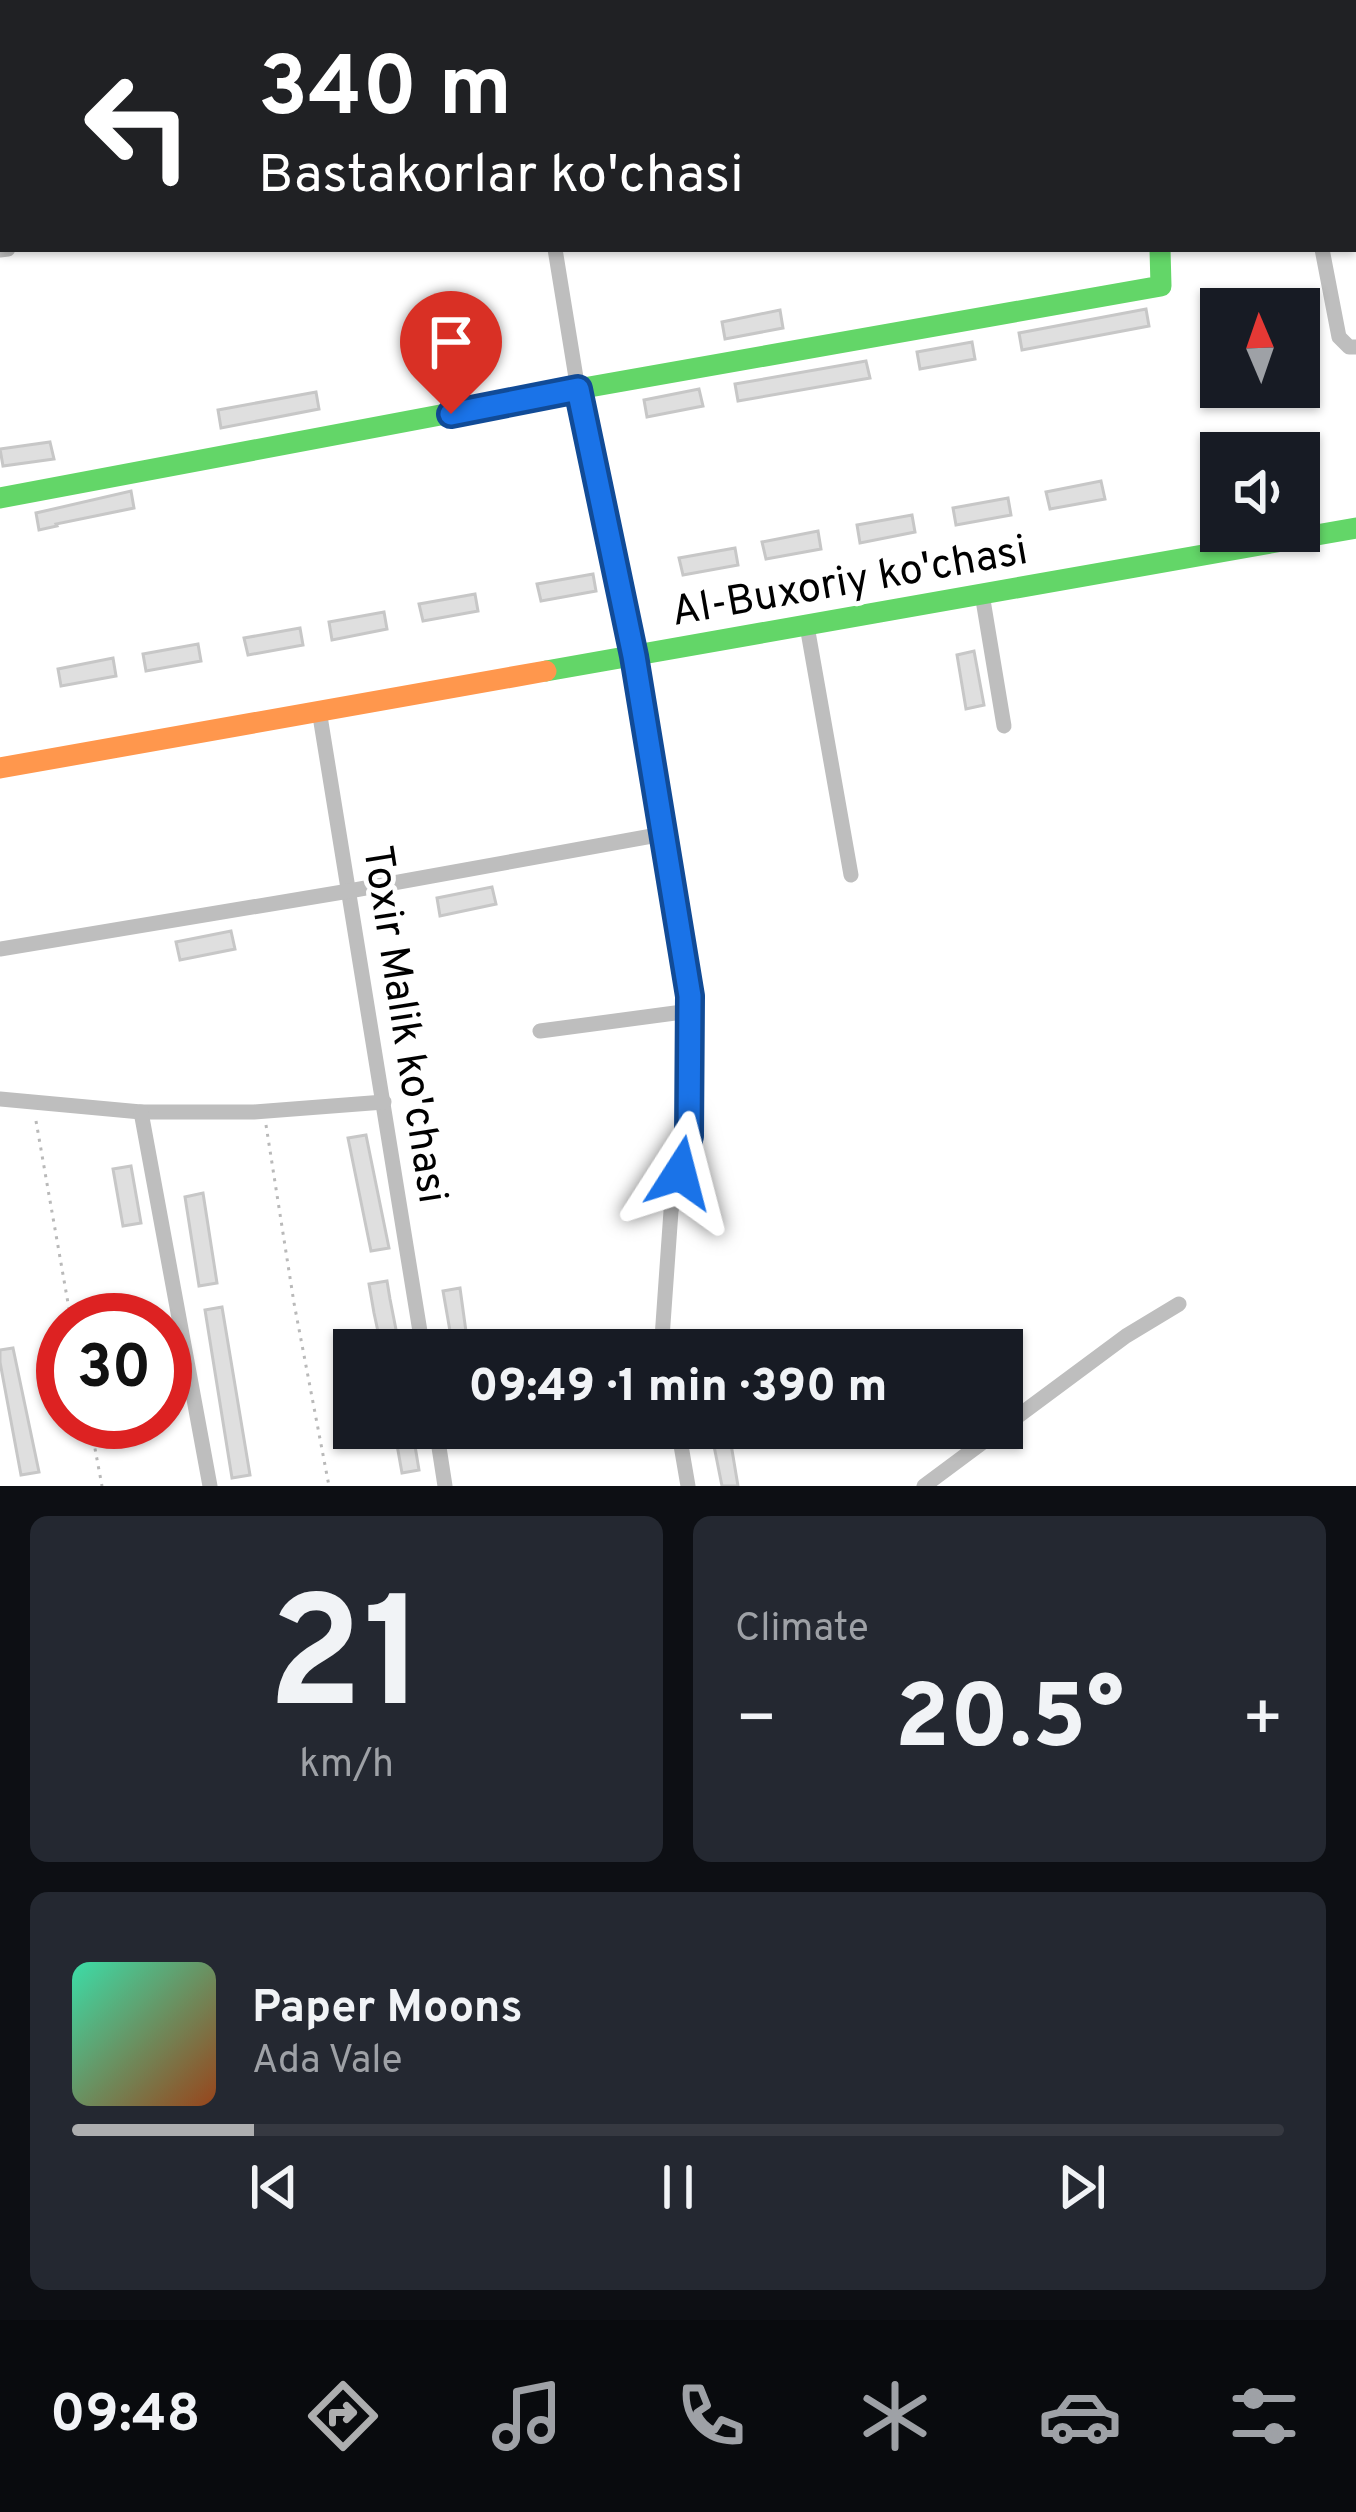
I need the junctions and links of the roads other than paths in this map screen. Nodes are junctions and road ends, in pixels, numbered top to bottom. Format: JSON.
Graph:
{"nodes":[{"id":1,"x":555,"y":252,"type":"edge"},
{"id":2,"x":1160,"y":252,"type":"edge"},
{"id":3,"x":1323,"y":252,"type":"edge"},
{"id":4,"x":1356,"y":347,"type":"edge"},
{"id":5,"x":578,"y":389,"type":"junction"},
{"id":6,"x":0,"y":499,"type":"edge"},
{"id":7,"x":1356,"y":527,"type":"edge"},
{"id":8,"x":982,"y":594,"type":"junction"},
{"id":9,"x":806,"y":626,"type":"junction"},
{"id":10,"x":634,"y":656,"type":"junction"},
{"id":11,"x":319,"y":710,"type":"junction"},
{"id":12,"x":1004,"y":726,"type":"dead end"},
{"id":13,"x":0,"y":768,"type":"edge"},
{"id":14,"x":664,"y":834,"type":"junction"},
{"id":15,"x":851,"y":875,"type":"dead end"},
{"id":16,"x":349,"y":891,"type":"junction"},
{"id":17,"x":0,"y":949,"type":"edge"},
{"id":18,"x":690,"y":1011,"type":"junction"},
{"id":19,"x":540,"y":1031,"type":"dead end"},
{"id":20,"x":0,"y":1099,"type":"edge"},
{"id":21,"x":384,"y":1102,"type":"junction"},
{"id":22,"x":141,"y":1112,"type":"junction"},
{"id":23,"x":1179,"y":1304,"type":"dead end"},
{"id":24,"x":420,"y":1329,"type":"edge"},
{"id":25,"x":663,"y":1329,"type":"edge"},
{"id":26,"x":1023,"y":1412,"type":"edge"},
{"id":27,"x":439,"y":1449,"type":"edge"},
{"id":28,"x":681,"y":1449,"type":"edge"},
{"id":29,"x":974,"y":1449,"type":"edge"},
{"id":30,"x":210,"y":1486,"type":"edge"},
{"id":31,"x":445,"y":1486,"type":"edge"},
{"id":32,"x":688,"y":1486,"type":"edge"},
{"id":33,"x":924,"y":1486,"type":"edge"}],
"edges":[{"from":1,"to":5,"type":"street"},
{"from":2,"to":5,"type":"street"},
{"from":3,"to":4,"type":"street"},
{"from":5,"to":6,"type":"street"},
{"from":5,"to":10,"type":"street"},
{"from":7,"to":8,"type":"street","name":"Al-Buxoriy ko'chasi"},
{"from":8,"to":9,"type":"street","name":"Al-Buxoriy ko'chasi"},
{"from":8,"to":12,"type":"street"},
{"from":9,"to":10,"type":"street","name":"Al-Buxoriy ko'chasi"},
{"from":9,"to":15,"type":"street"},
{"from":10,"to":11,"type":"street","name":"Al-Buxoriy ko'chasi"},
{"from":10,"to":14,"type":"street"},
{"from":11,"to":13,"type":"street","name":"Al-Buxoriy ko'chasi"},
{"from":11,"to":16,"type":"street","name":"Toxir Malik ko'chasi"},
{"from":14,"to":16,"type":"street"},
{"from":14,"to":18,"type":"street"},
{"from":16,"to":17,"type":"street"},
{"from":16,"to":21,"type":"street","name":"Toxir Malik ko'chasi"},
{"from":18,"to":19,"type":"street"},
{"from":18,"to":25,"type":"street"},
{"from":20,"to":22,"type":"street"},
{"from":21,"to":22,"type":"street"},
{"from":21,"to":24,"type":"street","name":"Toxir Malik ko'chasi"},
{"from":22,"to":30,"type":"street"},
{"from":23,"to":26,"type":"street"},
{"from":27,"to":31,"type":"street"},
{"from":28,"to":32,"type":"street"},
{"from":29,"to":33,"type":"street"}]}
